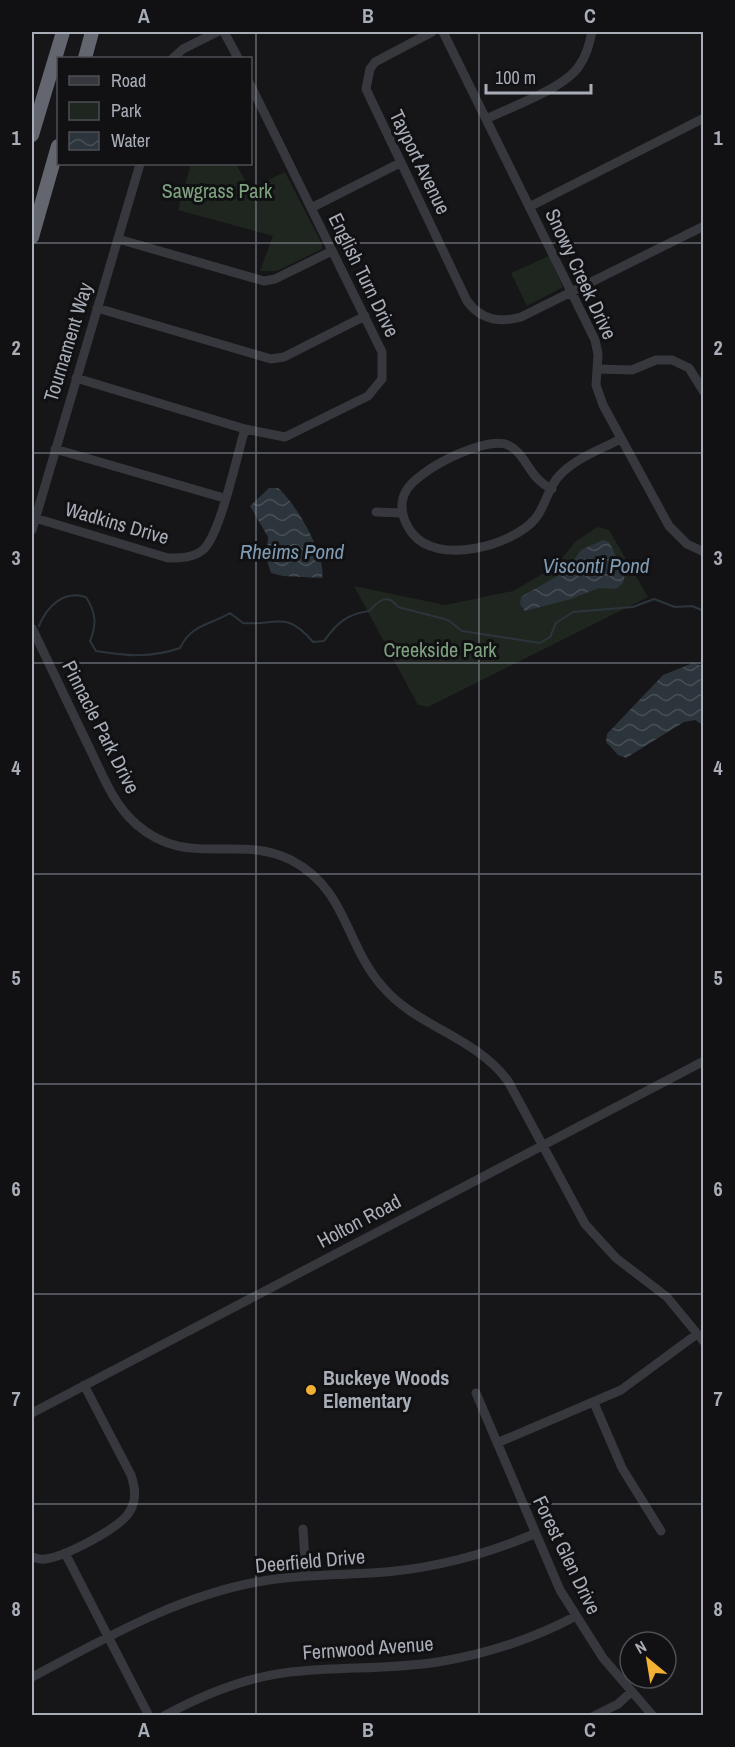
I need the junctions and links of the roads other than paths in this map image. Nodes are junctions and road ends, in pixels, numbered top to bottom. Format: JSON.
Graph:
{"nodes":[{"id":1,"x":63,"y":32,"type":"edge"},
{"id":2,"x":92,"y":32,"type":"edge"},
{"id":3,"x":217,"y":32,"type":"edge"},
{"id":4,"x":225,"y":32,"type":"edge"},
{"id":5,"x":432,"y":32,"type":"edge"},
{"id":6,"x":443,"y":32,"type":"edge"},
{"id":7,"x":592,"y":32,"type":"edge"},
{"id":8,"x":85,"y":57,"type":"edge"},
{"id":9,"x":174,"y":57,"type":"edge"},
{"id":10,"x":238,"y":57,"type":"edge"},
{"id":11,"x":252,"y":88,"type":"edge"},
{"id":12,"x":704,"y":118,"type":"edge"},
{"id":13,"x":486,"y":119,"type":"junction"},
{"id":14,"x":32,"y":135,"type":"edge"},
{"id":15,"x":57,"y":150,"type":"edge"},
{"id":16,"x":400,"y":163,"type":"junction"},
{"id":17,"x":140,"y":165,"type":"edge"},
{"id":18,"x":311,"y":207,"type":"junction"},
{"id":19,"x":530,"y":207,"type":"junction"},
{"id":20,"x":704,"y":226,"type":"edge"},
{"id":21,"x":32,"y":237,"type":"edge"},
{"id":22,"x":118,"y":239,"type":"junction"},
{"id":23,"x":332,"y":251,"type":"junction"},
{"id":24,"x":571,"y":292,"type":"junction"},
{"id":25,"x":97,"y":308,"type":"junction"},
{"id":26,"x":365,"y":316,"type":"junction"},
{"id":27,"x":598,"y":369,"type":"junction"},
{"id":28,"x":76,"y":378,"type":"junction"},
{"id":29,"x":704,"y":392,"type":"edge"},
{"id":30,"x":245,"y":429,"type":"junction"},
{"id":31,"x":621,"y":439,"type":"junction"},
{"id":32,"x":55,"y":449,"type":"junction"},
{"id":33,"x":552,"y":489,"type":"junction"},
{"id":34,"x":224,"y":498,"type":"junction"},
{"id":35,"x":376,"y":512,"type":"dead end"},
{"id":36,"x":402,"y":513,"type":"junction"},
{"id":37,"x":35,"y":518,"type":"junction"},
{"id":38,"x":32,"y":530,"type":"edge"},
{"id":39,"x":704,"y":552,"type":"edge"},
{"id":40,"x":32,"y":628,"type":"edge"},
{"id":41,"x":704,"y":1061,"type":"edge"},
{"id":42,"x":543,"y":1145,"type":"junction"},
{"id":43,"x":700,"y":1338,"type":"edge"},
{"id":44,"x":84,"y":1385,"type":"junction"},
{"id":45,"x":476,"y":1393,"type":"dead end"},
{"id":46,"x":594,"y":1403,"type":"junction"},
{"id":47,"x":32,"y":1413,"type":"edge"},
{"id":48,"x":497,"y":1443,"type":"junction"},
{"id":49,"x":303,"y":1529,"type":"dead end"},
{"id":50,"x":661,"y":1531,"type":"dead end"},
{"id":51,"x":534,"y":1534,"type":"junction"},
{"id":52,"x":65,"y":1552,"type":"junction"},
{"id":53,"x":32,"y":1557,"type":"edge"},
{"id":54,"x":306,"y":1576,"type":"junction"},
{"id":55,"x":576,"y":1616,"type":"junction"},
{"id":56,"x":108,"y":1637,"type":"junction"},
{"id":57,"x":32,"y":1677,"type":"edge"},
{"id":58,"x":632,"y":1692,"type":"junction"},
{"id":59,"x":149,"y":1716,"type":"edge"},
{"id":60,"x":164,"y":1716,"type":"edge"},
{"id":61,"x":594,"y":1716,"type":"edge"},
{"id":62,"x":653,"y":1716,"type":"edge"}],
"edges":[{"from":1,"to":14,"type":"highway"},
{"from":2,"to":8,"type":"highway"},
{"from":3,"to":9,"type":"street"},
{"from":4,"to":10,"type":"street"},
{"from":5,"to":16,"type":"street","name":"Tayport Avenue"},
{"from":6,"to":13,"type":"street","name":"Snowy Creek Drive"},
{"from":7,"to":13,"type":"street"},
{"from":11,"to":18,"type":"street","name":"English Turn Drive"},
{"from":12,"to":19,"type":"street"},
{"from":13,"to":19,"type":"street","name":"Snowy Creek Drive"},
{"from":15,"to":21,"type":"highway"},
{"from":16,"to":18,"type":"street"},
{"from":16,"to":24,"type":"street","name":"Tayport Avenue"},
{"from":17,"to":22,"type":"street","name":"Tournament Way"},
{"from":18,"to":23,"type":"street","name":"English Turn Drive"},
{"from":19,"to":24,"type":"street","name":"Snowy Creek Drive"},
{"from":20,"to":24,"type":"street"},
{"from":22,"to":23,"type":"street"},
{"from":22,"to":25,"type":"street","name":"Tournament Way"},
{"from":23,"to":26,"type":"street","name":"English Turn Drive"},
{"from":24,"to":27,"type":"street","name":"Snowy Creek Drive"},
{"from":25,"to":26,"type":"street"},
{"from":25,"to":28,"type":"street","name":"Tournament Way"},
{"from":26,"to":30,"type":"street","name":"English Turn Drive"},
{"from":27,"to":29,"type":"street"},
{"from":27,"to":31,"type":"street","name":"Snowy Creek Drive"},
{"from":28,"to":30,"type":"street","name":"English Turn Drive"},
{"from":28,"to":32,"type":"street","name":"Tournament Way"},
{"from":30,"to":34,"type":"street","name":"Wadkins Drive"},
{"from":31,"to":33,"type":"street"},
{"from":31,"to":39,"type":"street","name":"Snowy Creek Drive"},
{"from":32,"to":34,"type":"street"},
{"from":32,"to":37,"type":"street","name":"Tournament Way"},
{"from":33,"to":36,"type":"street"},
{"from":33,"to":36,"type":"street"},
{"from":34,"to":37,"type":"street","name":"Wadkins Drive"},
{"from":35,"to":36,"type":"street"},
{"from":37,"to":38,"type":"street","name":"Tournament Way"},
{"from":40,"to":42,"type":"street","name":"Pinnacle Park Drive"},
{"from":41,"to":42,"type":"street","name":"Holton Road"},
{"from":42,"to":43,"type":"street","name":"Pinnacle Park Drive"},
{"from":42,"to":44,"type":"street","name":"Holton Road"},
{"from":43,"to":46,"type":"street"},
{"from":44,"to":47,"type":"street","name":"Holton Road"},
{"from":44,"to":52,"type":"street"},
{"from":45,"to":48,"type":"street","name":"Forest Glen Drive"},
{"from":46,"to":48,"type":"street"},
{"from":46,"to":50,"type":"street"},
{"from":48,"to":51,"type":"street","name":"Forest Glen Drive"},
{"from":49,"to":54,"type":"street"},
{"from":51,"to":54,"type":"street","name":"Deerfield Drive"},
{"from":51,"to":55,"type":"street","name":"Forest Glen Drive"},
{"from":52,"to":53,"type":"street"},
{"from":52,"to":56,"type":"street"},
{"from":54,"to":56,"type":"street","name":"Deerfield Drive"},
{"from":55,"to":58,"type":"street","name":"Forest Glen Drive"},
{"from":55,"to":60,"type":"street","name":"Fernwood Avenue"},
{"from":56,"to":57,"type":"street","name":"Deerfield Drive"},
{"from":56,"to":59,"type":"street"},
{"from":58,"to":61,"type":"street"},
{"from":58,"to":62,"type":"street","name":"Forest Glen Drive"}]}
